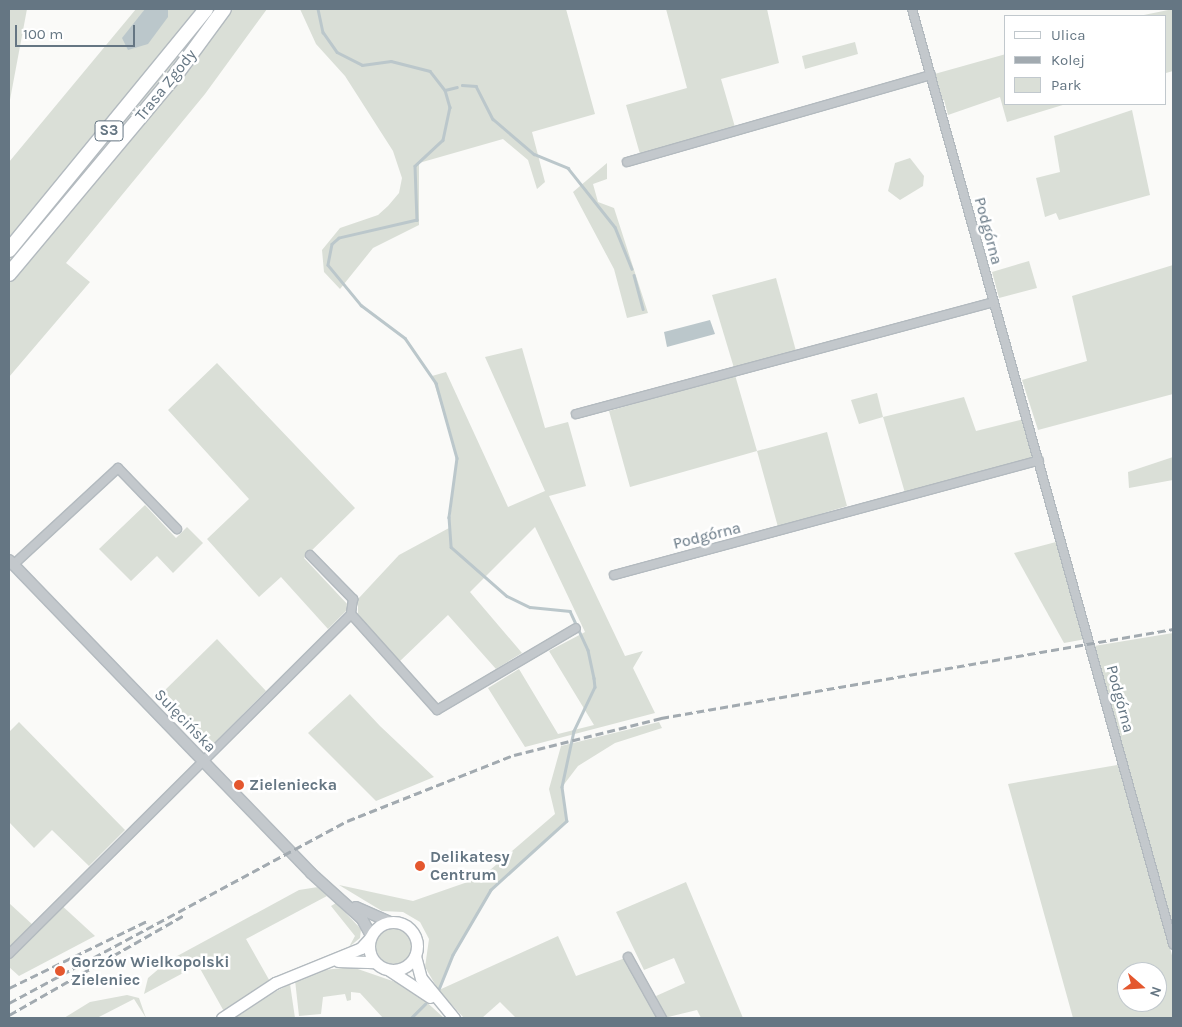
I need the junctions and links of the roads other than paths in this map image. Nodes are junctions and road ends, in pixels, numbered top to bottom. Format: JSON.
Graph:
{"nodes":[{"id":1,"x":206,"y":9,"type":"edge"},
{"id":2,"x":224,"y":9,"type":"edge"},
{"id":3,"x":912,"y":9,"type":"edge"},
{"id":4,"x":931,"y":76,"type":"junction"},
{"id":5,"x":627,"y":162,"type":"dead end"},
{"id":6,"x":9,"y":250,"type":"edge"},
{"id":7,"x":9,"y":274,"type":"edge"},
{"id":8,"x":993,"y":302,"type":"junction"},
{"id":9,"x":576,"y":414,"type":"dead end"},
{"id":10,"x":1039,"y":460,"type":"junction"},
{"id":11,"x":177,"y":529,"type":"dead end"},
{"id":12,"x":310,"y":555,"type":"dead end"},
{"id":13,"x":11,"y":563,"type":"edge"},
{"id":14,"x":614,"y":575,"type":"dead end"},
{"id":15,"x":351,"y":614,"type":"junction"},
{"id":16,"x":576,"y":628,"type":"dead end"},
{"id":17,"x":202,"y":760,"type":"junction"},
{"id":18,"x":342,"y":899,"type":"junction"},
{"id":19,"x":389,"y":922,"type":"junction"},
{"id":20,"x":370,"y":937,"type":"junction"},
{"id":21,"x":1173,"y":944,"type":"edge"},
{"id":22,"x":9,"y":954,"type":"edge"},
{"id":23,"x":415,"y":956,"type":"junction"},
{"id":24,"x":628,"y":957,"type":"dead end"},
{"id":25,"x":375,"y":962,"type":"junction"},
{"id":26,"x":314,"y":965,"type":"junction"},
{"id":27,"x":386,"y":968,"type":"junction"},
{"id":28,"x":442,"y":1006,"type":"junction"},
{"id":29,"x":222,"y":1018,"type":"edge"},
{"id":30,"x":454,"y":1018,"type":"edge"},
{"id":31,"x":662,"y":1018,"type":"edge"}],
"edges":[{"from":1,"to":6,"type":"highway","name":"Trasa Zgody","number":"S3"},
{"from":2,"to":7,"type":"highway","name":"Trasa Zgody","number":"S3"},
{"from":3,"to":4,"type":"street","name":"Podgórna"},
{"from":4,"to":5,"type":"street"},
{"from":4,"to":8,"type":"street","name":"Podgórna"},
{"from":8,"to":9,"type":"street"},
{"from":8,"to":10,"type":"street","name":"Podgórna"},
{"from":10,"to":14,"type":"street","name":"Podgórna"},
{"from":10,"to":21,"type":"street","name":"Podgórna"},
{"from":11,"to":13,"type":"street"},
{"from":12,"to":15,"type":"street"},
{"from":13,"to":17,"type":"street","name":"Sulęcińska"},
{"from":15,"to":16,"type":"street"},
{"from":15,"to":17,"type":"street"},
{"from":17,"to":18,"type":"street","name":"Sulęcińska"},
{"from":17,"to":22,"type":"street"},
{"from":18,"to":19,"type":"street","name":"Sulęcińska"},
{"from":18,"to":20,"type":"street","name":"Sulęcińska"},
{"from":19,"to":20,"type":"main road"},
{"from":19,"to":23,"type":"main road"},
{"from":20,"to":25,"type":"main road"},
{"from":20,"to":26,"type":"main road"},
{"from":23,"to":27,"type":"main road"},
{"from":23,"to":28,"type":"main road"},
{"from":24,"to":31,"type":"street"},
{"from":25,"to":26,"type":"main road"},
{"from":25,"to":27,"type":"main road"},
{"from":26,"to":29,"type":"main road"},
{"from":27,"to":28,"type":"main road"},
{"from":28,"to":30,"type":"main road"}]}
